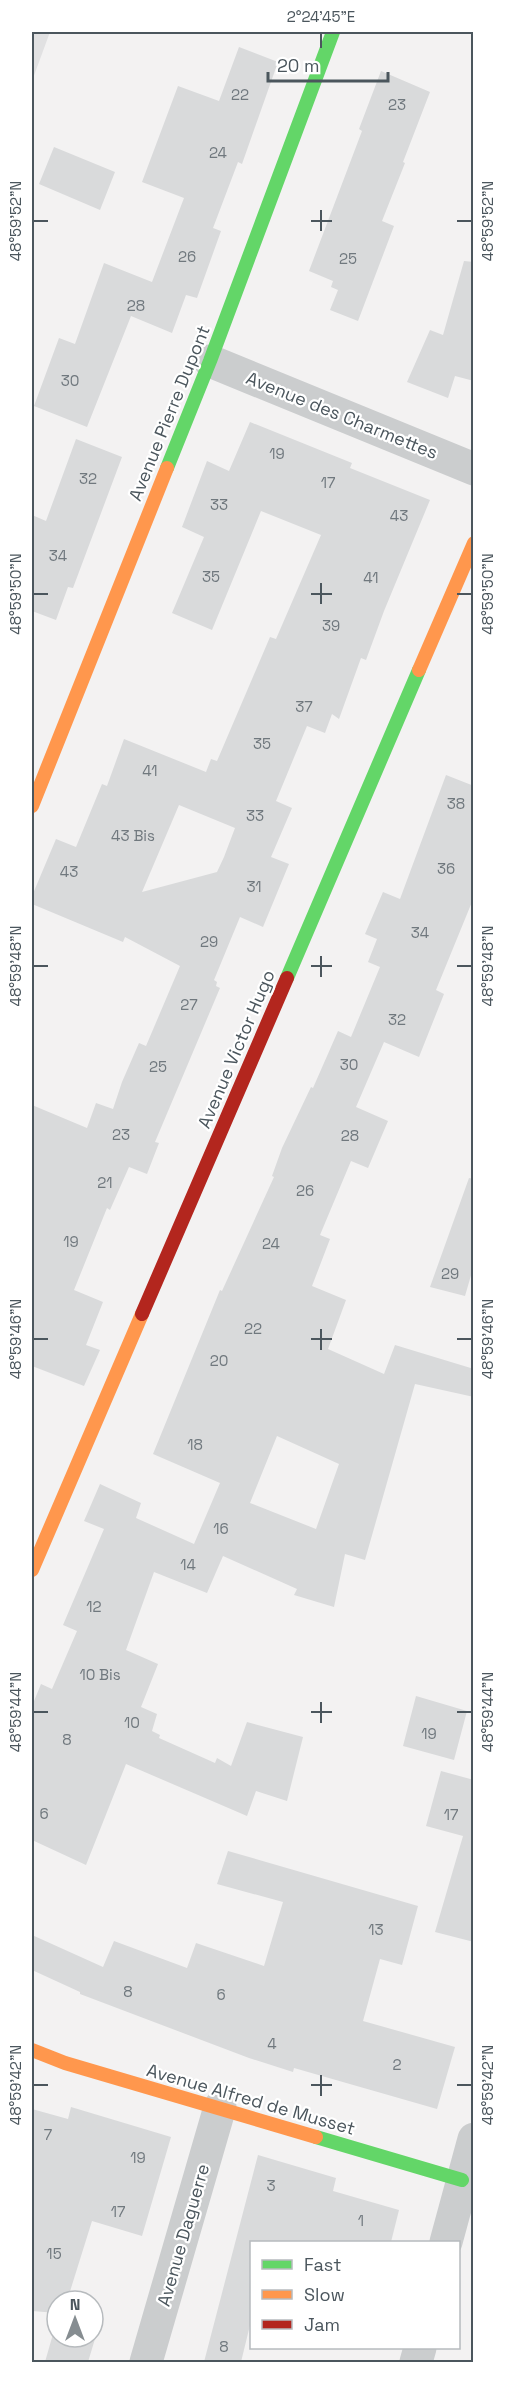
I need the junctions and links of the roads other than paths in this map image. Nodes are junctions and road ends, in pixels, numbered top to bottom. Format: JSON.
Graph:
{"nodes":[{"id":1,"x":333,"y":32,"type":"edge"},
{"id":2,"x":210,"y":361,"type":"junction"},
{"id":3,"x":474,"y":469,"type":"edge"},
{"id":4,"x":474,"y":543,"type":"edge"},
{"id":5,"x":32,"y":806,"type":"edge"},
{"id":6,"x":32,"y":1570,"type":"edge"},
{"id":7,"x":32,"y":2050,"type":"edge"},
{"id":8,"x":220,"y":2107,"type":"junction"},
{"id":9,"x":474,"y":2139,"type":"edge"},
{"id":10,"x":462,"y":2180,"type":"junction"},
{"id":11,"x":446,"y":2241,"type":"edge"},
{"id":12,"x":146,"y":2362,"type":"edge"}],
"edges":[{"from":1,"to":2,"type":"street","name":"Avenue Pierre Dupont"},
{"from":2,"to":3,"type":"street","name":"Avenue des Charmettes"},
{"from":2,"to":5,"type":"street","name":"Avenue Pierre Dupont"},
{"from":4,"to":6,"type":"street","name":"Avenue Victor Hugo"},
{"from":7,"to":8,"type":"street","name":"Avenue Alfred de Musset"},
{"from":8,"to":10,"type":"street","name":"Avenue Alfred de Musset"},
{"from":8,"to":12,"type":"street","name":"Avenue Daguerre"},
{"from":9,"to":10,"type":"street"},
{"from":10,"to":11,"type":"street"}]}
